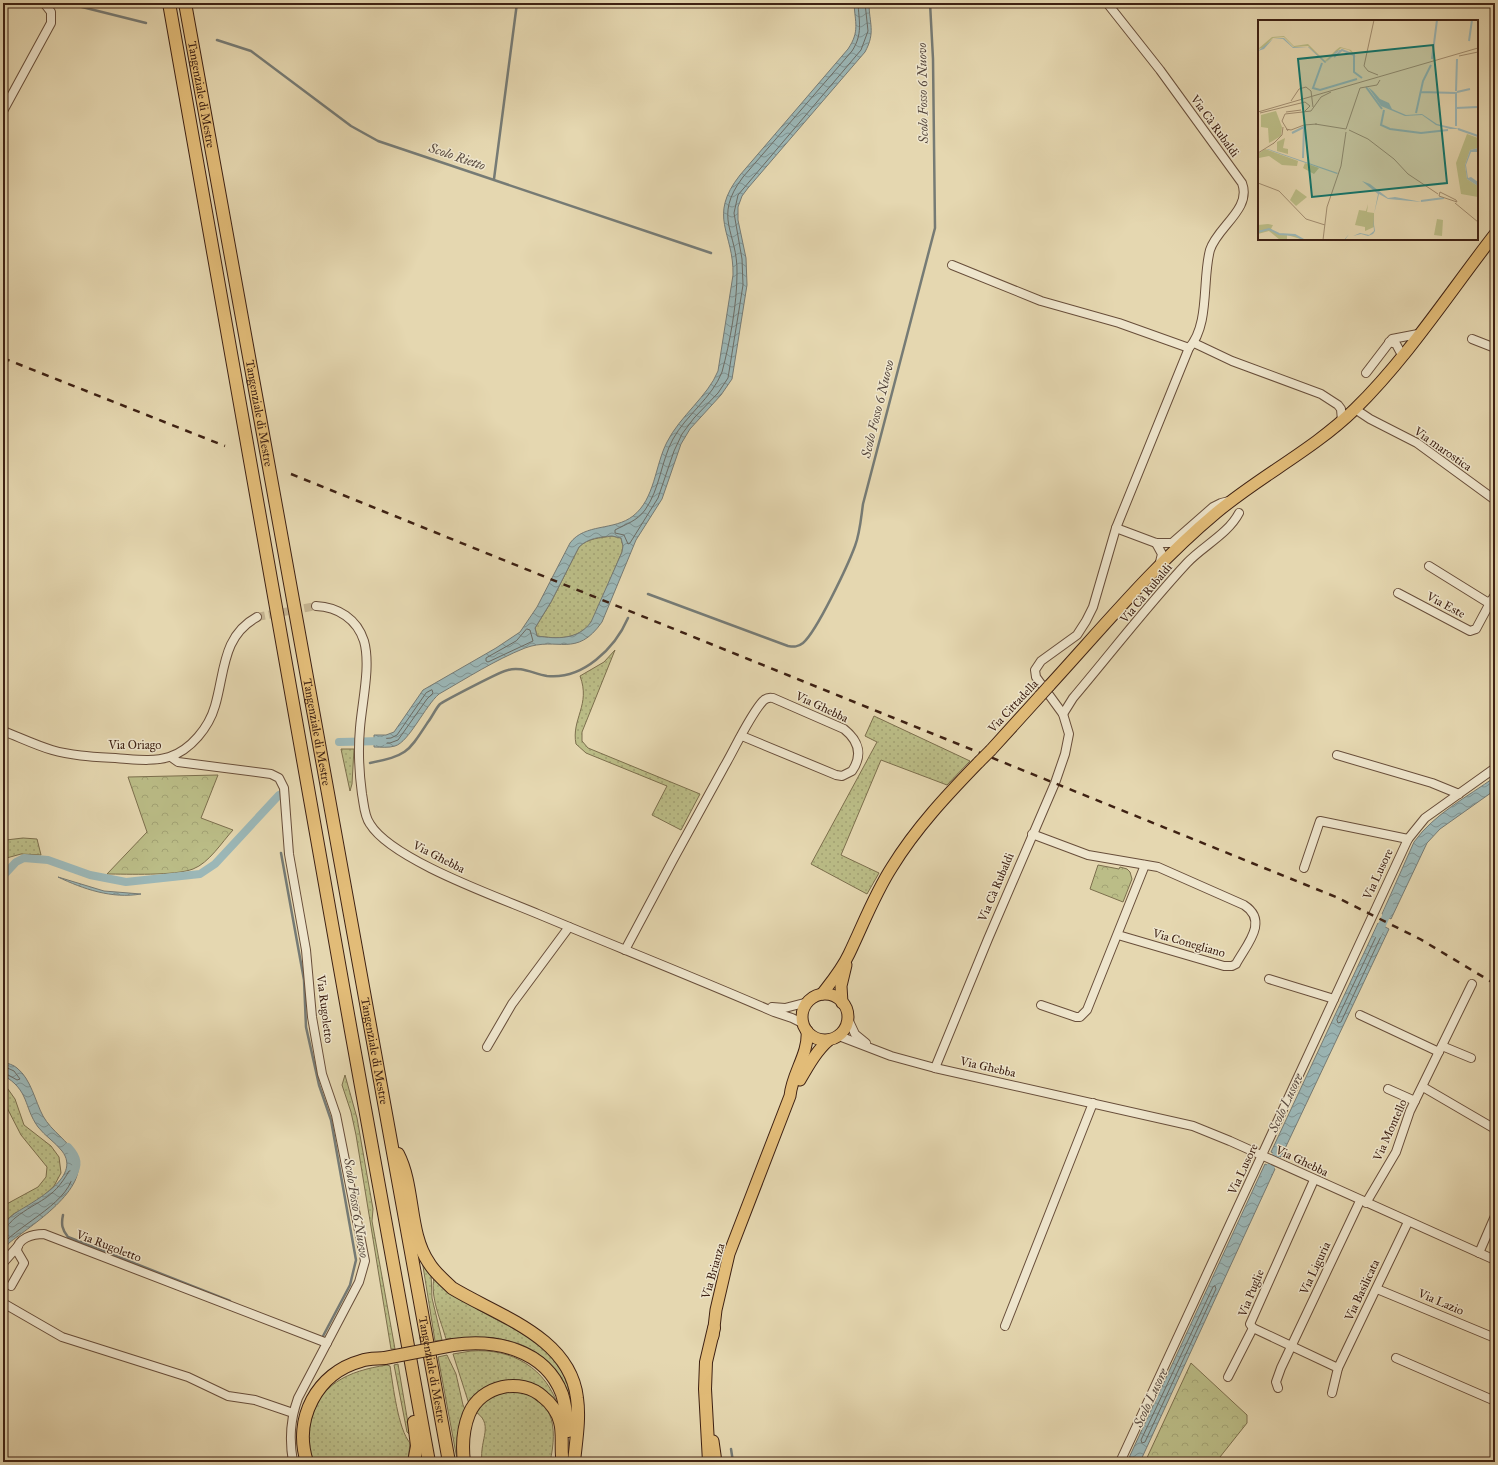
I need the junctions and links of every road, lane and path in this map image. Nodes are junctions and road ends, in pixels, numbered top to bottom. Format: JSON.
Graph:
{"nodes":[{"id":1,"x":44,"y":3,"type":"edge"},
{"id":2,"x":169,"y":3,"type":"edge"},
{"id":3,"x":186,"y":3,"type":"edge"},
{"id":4,"x":1107,"y":3,"type":"edge"},
{"id":5,"x":3,"y":111,"type":"edge"},
{"id":6,"x":1495,"y":234,"type":"edge"},
{"id":7,"x":952,"y":265,"type":"dead end"},
{"id":8,"x":1418,"y":334,"type":"junction"},
{"id":9,"x":1472,"y":339,"type":"dead end"},
{"id":10,"x":1389,"y":342,"type":"junction"},
{"id":11,"x":1192,"y":346,"type":"junction"},
{"id":12,"x":1495,"y":348,"type":"edge"},
{"id":13,"x":1402,"y":355,"type":"junction"},
{"id":14,"x":1366,"y":373,"type":"dead end"},
{"id":15,"x":1355,"y":409,"type":"junction"},
{"id":16,"x":1342,"y":421,"type":"junction"},
{"id":17,"x":1495,"y":500,"type":"edge"},
{"id":18,"x":1230,"y":501,"type":"junction"},
{"id":19,"x":1239,"y":513,"type":"dead end"},
{"id":20,"x":1116,"y":528,"type":"junction"},
{"id":21,"x":1156,"y":543,"type":"junction"},
{"id":22,"x":1429,"y":566,"type":"dead end"},
{"id":23,"x":1158,"y":568,"type":"junction"},
{"id":24,"x":1398,"y":593,"type":"dead end"},
{"id":25,"x":1493,"y":598,"type":"edge"},
{"id":26,"x":316,"y":606,"type":"tunnel mouth"},
{"id":27,"x":257,"y":617,"type":"tunnel mouth"},
{"id":28,"x":1063,"y":714,"type":"junction"},
{"id":29,"x":3,"y":732,"type":"edge"},
{"id":30,"x":743,"y":734,"type":"junction"},
{"id":31,"x":1337,"y":755,"type":"dead end"},
{"id":32,"x":171,"y":756,"type":"junction"},
{"id":33,"x":1495,"y":768,"type":"edge"},
{"id":34,"x":1459,"y":794,"type":"junction"},
{"id":35,"x":1032,"y":834,"type":"junction"},
{"id":36,"x":1408,"y":839,"type":"junction"},
{"id":37,"x":1145,"y":865,"type":"junction"},
{"id":38,"x":1304,"y":868,"type":"dead end"},
{"id":39,"x":569,"y":927,"type":"junction"},
{"id":40,"x":1118,"y":934,"type":"junction"},
{"id":41,"x":625,"y":950,"type":"junction"},
{"id":42,"x":848,"y":955,"type":"junction"},
{"id":43,"x":1269,"y":979,"type":"dead end"},
{"id":44,"x":1472,"y":984,"type":"dead end"},
{"id":45,"x":822,"y":994,"type":"junction"},
{"id":46,"x":1334,"y":999,"type":"junction"},
{"id":47,"x":808,"y":1002,"type":"junction"},
{"id":48,"x":842,"y":1003,"type":"junction"},
{"id":49,"x":759,"y":1004,"type":"junction"},
{"id":50,"x":1040,"y":1004,"type":"dead end"},
{"id":51,"x":1360,"y":1015,"type":"dead end"},
{"id":52,"x":848,"y":1020,"type":"junction"},
{"id":53,"x":805,"y":1027,"type":"junction"},
{"id":54,"x":834,"y":1038,"type":"junction"},
{"id":55,"x":487,"y":1047,"type":"dead end"},
{"id":56,"x":1440,"y":1049,"type":"junction"},
{"id":57,"x":878,"y":1052,"type":"junction"},
{"id":58,"x":1471,"y":1058,"type":"dead end"},
{"id":59,"x":936,"y":1068,"type":"junction"},
{"id":60,"x":1423,"y":1087,"type":"junction"},
{"id":61,"x":1388,"y":1090,"type":"dead end"},
{"id":62,"x":790,"y":1096,"type":"junction"},
{"id":63,"x":1416,"y":1101,"type":"junction"},
{"id":64,"x":1093,"y":1103,"type":"junction"},
{"id":65,"x":1495,"y":1129,"type":"edge"},
{"id":66,"x":392,"y":1142,"type":"junction"},
{"id":67,"x":1263,"y":1156,"type":"junction"},
{"id":68,"x":1314,"y":1180,"type":"junction"},
{"id":69,"x":1363,"y":1202,"type":"junction"},
{"id":70,"x":1495,"y":1216,"type":"edge"},
{"id":71,"x":1408,"y":1222,"type":"junction"},
{"id":72,"x":18,"y":1246,"type":"junction"},
{"id":73,"x":1479,"y":1253,"type":"junction"},
{"id":74,"x":1495,"y":1260,"type":"edge"},
{"id":75,"x":3,"y":1263,"type":"edge"},
{"id":76,"x":11,"y":1286,"type":"dead end"},
{"id":77,"x":1377,"y":1289,"type":"junction"},
{"id":78,"x":3,"y":1303,"type":"edge"},
{"id":79,"x":1005,"y":1326,"type":"dead end"},
{"id":80,"x":714,"y":1328,"type":"junction"},
{"id":81,"x":1253,"y":1328,"type":"junction"},
{"id":82,"x":1495,"y":1338,"type":"edge"},
{"id":83,"x":327,"y":1343,"type":"junction"},
{"id":84,"x":1292,"y":1346,"type":"junction"},
{"id":85,"x":1396,"y":1358,"type":"dead end"},
{"id":86,"x":1338,"y":1368,"type":"junction"},
{"id":87,"x":412,"y":1369,"type":"junction"},
{"id":88,"x":1228,"y":1377,"type":"dead end"},
{"id":89,"x":1278,"y":1388,"type":"dead end"},
{"id":90,"x":1332,"y":1393,"type":"dead end"},
{"id":91,"x":1495,"y":1401,"type":"edge"},
{"id":92,"x":293,"y":1413,"type":"junction"},
{"id":93,"x":567,"y":1460,"type":"edge"},
{"id":94,"x":293,"y":1462,"type":"edge"},
{"id":95,"x":307,"y":1462,"type":"edge"},
{"id":96,"x":414,"y":1462,"type":"edge"},
{"id":97,"x":429,"y":1462,"type":"edge"},
{"id":98,"x":449,"y":1462,"type":"edge"},
{"id":99,"x":464,"y":1462,"type":"edge"},
{"id":100,"x":709,"y":1462,"type":"edge"},
{"id":101,"x":716,"y":1462,"type":"edge"},
{"id":102,"x":1120,"y":1462,"type":"edge"}],
"edges":[{"from":1,"to":5,"type":"street"},
{"from":2,"to":87,"type":"highway","name":"Tangenziale di Mestre"},
{"from":3,"to":66,"type":"highway","name":"Tangenziale di Mestre"},
{"from":4,"to":11,"type":"street","name":"Via Cà Rubaldi"},
{"from":6,"to":8,"type":"main road","name":"Via Cittadella"},
{"from":7,"to":11,"type":"street"},
{"from":8,"to":10,"type":"street"},
{"from":8,"to":13,"type":"main road","name":"Via Cittadella"},
{"from":9,"to":12,"type":"street"},
{"from":10,"to":13,"type":"street"},
{"from":10,"to":14,"type":"street"},
{"from":11,"to":16,"type":"street"},
{"from":11,"to":20,"type":"street","name":"Via Cà Rubaldi"},
{"from":13,"to":15,"type":"main road","name":"Via Cittadella"},
{"from":15,"to":16,"type":"main road","name":"Via Cittadella"},
{"from":15,"to":17,"type":"street","name":"Via marostica"},
{"from":16,"to":18,"type":"main road","name":"Via Cittadella"},
{"from":18,"to":21,"type":"street","name":"Via Cà Rubaldi"},
{"from":18,"to":23,"type":"main road","name":"Via Cittadella"},
{"from":19,"to":28,"type":"street","name":"Via Cà Rubaldi"},
{"from":20,"to":21,"type":"street","name":"Via Cà Rubaldi"},
{"from":20,"to":28,"type":"street","name":"Via Cà Rubaldi"},
{"from":21,"to":23,"type":"street","name":"Via Cà Rubaldi"},
{"from":22,"to":25,"type":"street","name":"Via Este"},
{"from":23,"to":42,"type":"main road","name":"Via Cittadella","bridge":true},
{"from":24,"to":25,"type":"street","name":"Via Este"},
{"from":26,"to":39,"type":"street","name":"Via Ghebba"},
{"from":27,"to":32,"type":"street","name":"Via Oriago"},
{"from":28,"to":35,"type":"street","name":"Via Cà Rubaldi"},
{"from":29,"to":32,"type":"street","name":"Via Oriago"},
{"from":30,"to":30,"type":"street","name":"Via Ghebba"},
{"from":30,"to":41,"type":"street","name":"Via Ghebba"},
{"from":31,"to":34,"type":"street"},
{"from":32,"to":83,"type":"street","name":"Via Rugoletto"},
{"from":33,"to":34,"type":"street","name":"Via Lusore"},
{"from":34,"to":36,"type":"street","name":"Via Lusore"},
{"from":35,"to":37,"type":"street","name":"Via Conegliano"},
{"from":35,"to":59,"type":"street","name":"Via Cà Rubaldi"},
{"from":36,"to":38,"type":"street"},
{"from":36,"to":46,"type":"street","name":"Via Lusore"},
{"from":37,"to":40,"type":"street"},
{"from":37,"to":40,"type":"street","name":"Via Conegliano"},
{"from":39,"to":41,"type":"street","name":"Via Ghebba"},
{"from":39,"to":55,"type":"street"},
{"from":40,"to":50,"type":"street"},
{"from":41,"to":49,"type":"street","name":"Via Ghebba"},
{"from":42,"to":45,"type":"main road","name":"Via Cittadella"},
{"from":42,"to":48,"type":"main road","name":"Via Cittadella"},
{"from":43,"to":46,"type":"street"},
{"from":44,"to":56,"type":"street","name":"Via Montello"},
{"from":45,"to":47,"type":"main road"},
{"from":45,"to":48,"type":"main road"},
{"from":46,"to":67,"type":"street","name":"Via Lusore"},
{"from":47,"to":49,"type":"street","name":"Via Ghebba"},
{"from":47,"to":53,"type":"main road"},
{"from":48,"to":52,"type":"main road"},
{"from":49,"to":53,"type":"street","name":"Via Ghebba"},
{"from":51,"to":56,"type":"street"},
{"from":52,"to":54,"type":"main road"},
{"from":52,"to":57,"type":"street","name":"Via Ghebba"},
{"from":53,"to":54,"type":"main road"},
{"from":53,"to":62,"type":"main road","name":"Via Brianza"},
{"from":54,"to":57,"type":"street","name":"Via Ghebba"},
{"from":54,"to":62,"type":"main road","name":"Via Brianza"},
{"from":56,"to":58,"type":"street"},
{"from":56,"to":60,"type":"street","name":"Via Montello"},
{"from":57,"to":59,"type":"street","name":"Via Ghebba"},
{"from":59,"to":64,"type":"street","name":"Via Ghebba"},
{"from":60,"to":63,"type":"street","name":"Via Montello"},
{"from":60,"to":65,"type":"street"},
{"from":61,"to":63,"type":"street"},
{"from":62,"to":80,"type":"main road","name":"Via Brianza"},
{"from":63,"to":69,"type":"street","name":"Via Montello"},
{"from":64,"to":67,"type":"street","name":"Via Ghebba"},
{"from":64,"to":79,"type":"street"},
{"from":66,"to":93,"type":"highway"},
{"from":66,"to":98,"type":"highway","name":"Tangenziale di Mestre"},
{"from":67,"to":68,"type":"street","name":"Via Ghebba"},
{"from":67,"to":102,"type":"street","name":"Via Lusore"},
{"from":68,"to":69,"type":"street","name":"Via Ghebba"},
{"from":68,"to":81,"type":"street","name":"Via Puglie"},
{"from":69,"to":71,"type":"street","name":"Via Ghebba"},
{"from":69,"to":84,"type":"street","name":"Via Liguria"},
{"from":70,"to":73,"type":"street"},
{"from":71,"to":73,"type":"street","name":"Via Ghebba"},
{"from":71,"to":77,"type":"street","name":"Via Basilicata"},
{"from":72,"to":75,"type":"street","name":"Via Rugoletto"},
{"from":72,"to":76,"type":"street"},
{"from":72,"to":83,"type":"street","name":"Via Rugoletto"},
{"from":73,"to":74,"type":"street","name":"Via Ghebba"},
{"from":77,"to":82,"type":"street","name":"Via Lazio"},
{"from":77,"to":86,"type":"street","name":"Via Basilicata"},
{"from":78,"to":92,"type":"street"},
{"from":80,"to":100,"type":"highway"},
{"from":80,"to":101,"type":"main road","name":"Via Brianza"},
{"from":81,"to":84,"type":"street","name":"Via Puglie"},
{"from":81,"to":88,"type":"street"},
{"from":83,"to":92,"type":"street","name":"Via Rugoletto"},
{"from":84,"to":86,"type":"street","name":"Via Puglie"},
{"from":84,"to":89,"type":"street","name":"Via Liguria"},
{"from":85,"to":91,"type":"street"},
{"from":86,"to":90,"type":"street"},
{"from":87,"to":96,"type":"highway"},
{"from":87,"to":97,"type":"highway","name":"Tangenziale di Mestre"},
{"from":92,"to":94,"type":"street","name":"Via Rugoletto"},
{"from":93,"to":95,"type":"highway","bridge":true},
{"from":93,"to":99,"type":"highway"}]}
